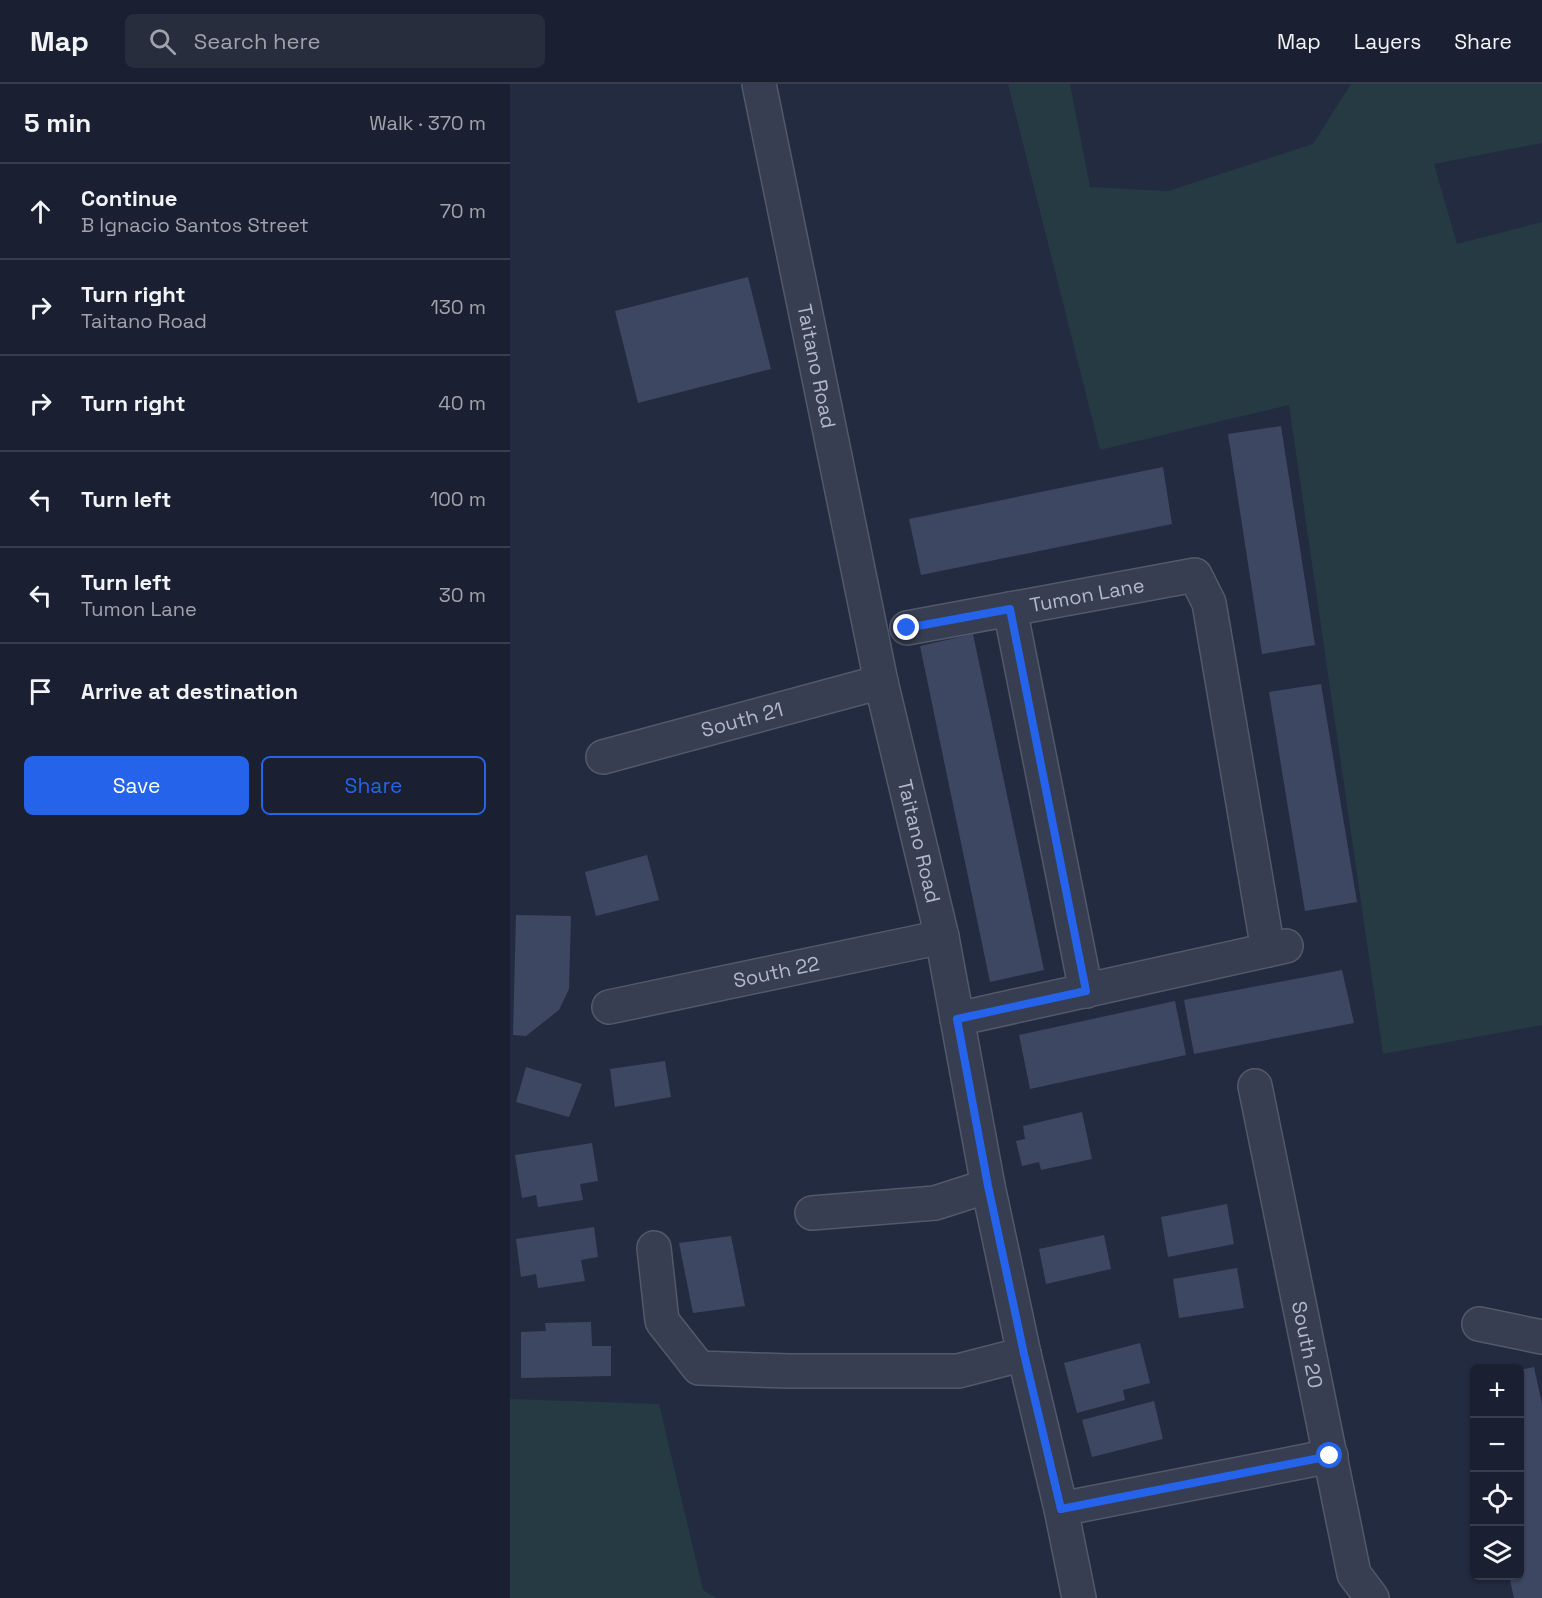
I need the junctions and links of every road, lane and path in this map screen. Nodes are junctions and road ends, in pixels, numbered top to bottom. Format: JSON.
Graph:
{"nodes":[{"id":1,"x":759,"y":84,"type":"edge"},
{"id":2,"x":1010,"y":609,"type":"junction"},
{"id":3,"x":907,"y":628,"type":"dead end"},
{"id":4,"x":881,"y":682,"type":"junction"},
{"id":5,"x":603,"y":757,"type":"dead end"},
{"id":6,"x":942,"y":937,"type":"junction"},
{"id":7,"x":1086,"y":991,"type":"junction"},
{"id":8,"x":609,"y":1007,"type":"dead end"},
{"id":9,"x":957,"y":1019,"type":"junction"},
{"id":10,"x":1255,"y":1086,"type":"dead end"},
{"id":11,"x":988,"y":1186,"type":"junction"},
{"id":12,"x":812,"y":1213,"type":"dead end"},
{"id":13,"x":654,"y":1248,"type":"dead end"},
{"id":14,"x":1479,"y":1324,"type":"dead end"},
{"id":15,"x":1542,"y":1337,"type":"edge"},
{"id":16,"x":1024,"y":1354,"type":"junction"},
{"id":17,"x":1330,"y":1456,"type":"junction"},
{"id":18,"x":1061,"y":1509,"type":"junction"},
{"id":19,"x":1079,"y":1598,"type":"edge"},
{"id":20,"x":1372,"y":1598,"type":"edge"}],
"edges":[{"from":1,"to":4,"type":"street","name":"Taitano Road"},
{"from":2,"to":3,"type":"street","name":"Tumon Lane"},
{"from":2,"to":7,"type":"street"},
{"from":2,"to":7,"type":"street","name":"Tumon Lane"},
{"from":4,"to":5,"type":"street","name":"South 21"},
{"from":4,"to":6,"type":"street","name":"Taitano Road"},
{"from":6,"to":8,"type":"street","name":"South 22"},
{"from":6,"to":9,"type":"street","name":"Taitano Road"},
{"from":7,"to":9,"type":"street"},
{"from":9,"to":11,"type":"street","name":"Taitano Road"},
{"from":10,"to":17,"type":"street","name":"South 20"},
{"from":11,"to":12,"type":"street"},
{"from":11,"to":16,"type":"street","name":"Taitano Road"},
{"from":13,"to":16,"type":"street"},
{"from":14,"to":15,"type":"street"},
{"from":16,"to":18,"type":"street","name":"Taitano Road"},
{"from":17,"to":18,"type":"street"},
{"from":17,"to":20,"type":"street","name":"South 20"},
{"from":18,"to":19,"type":"street","name":"Taitano Road"}]}
